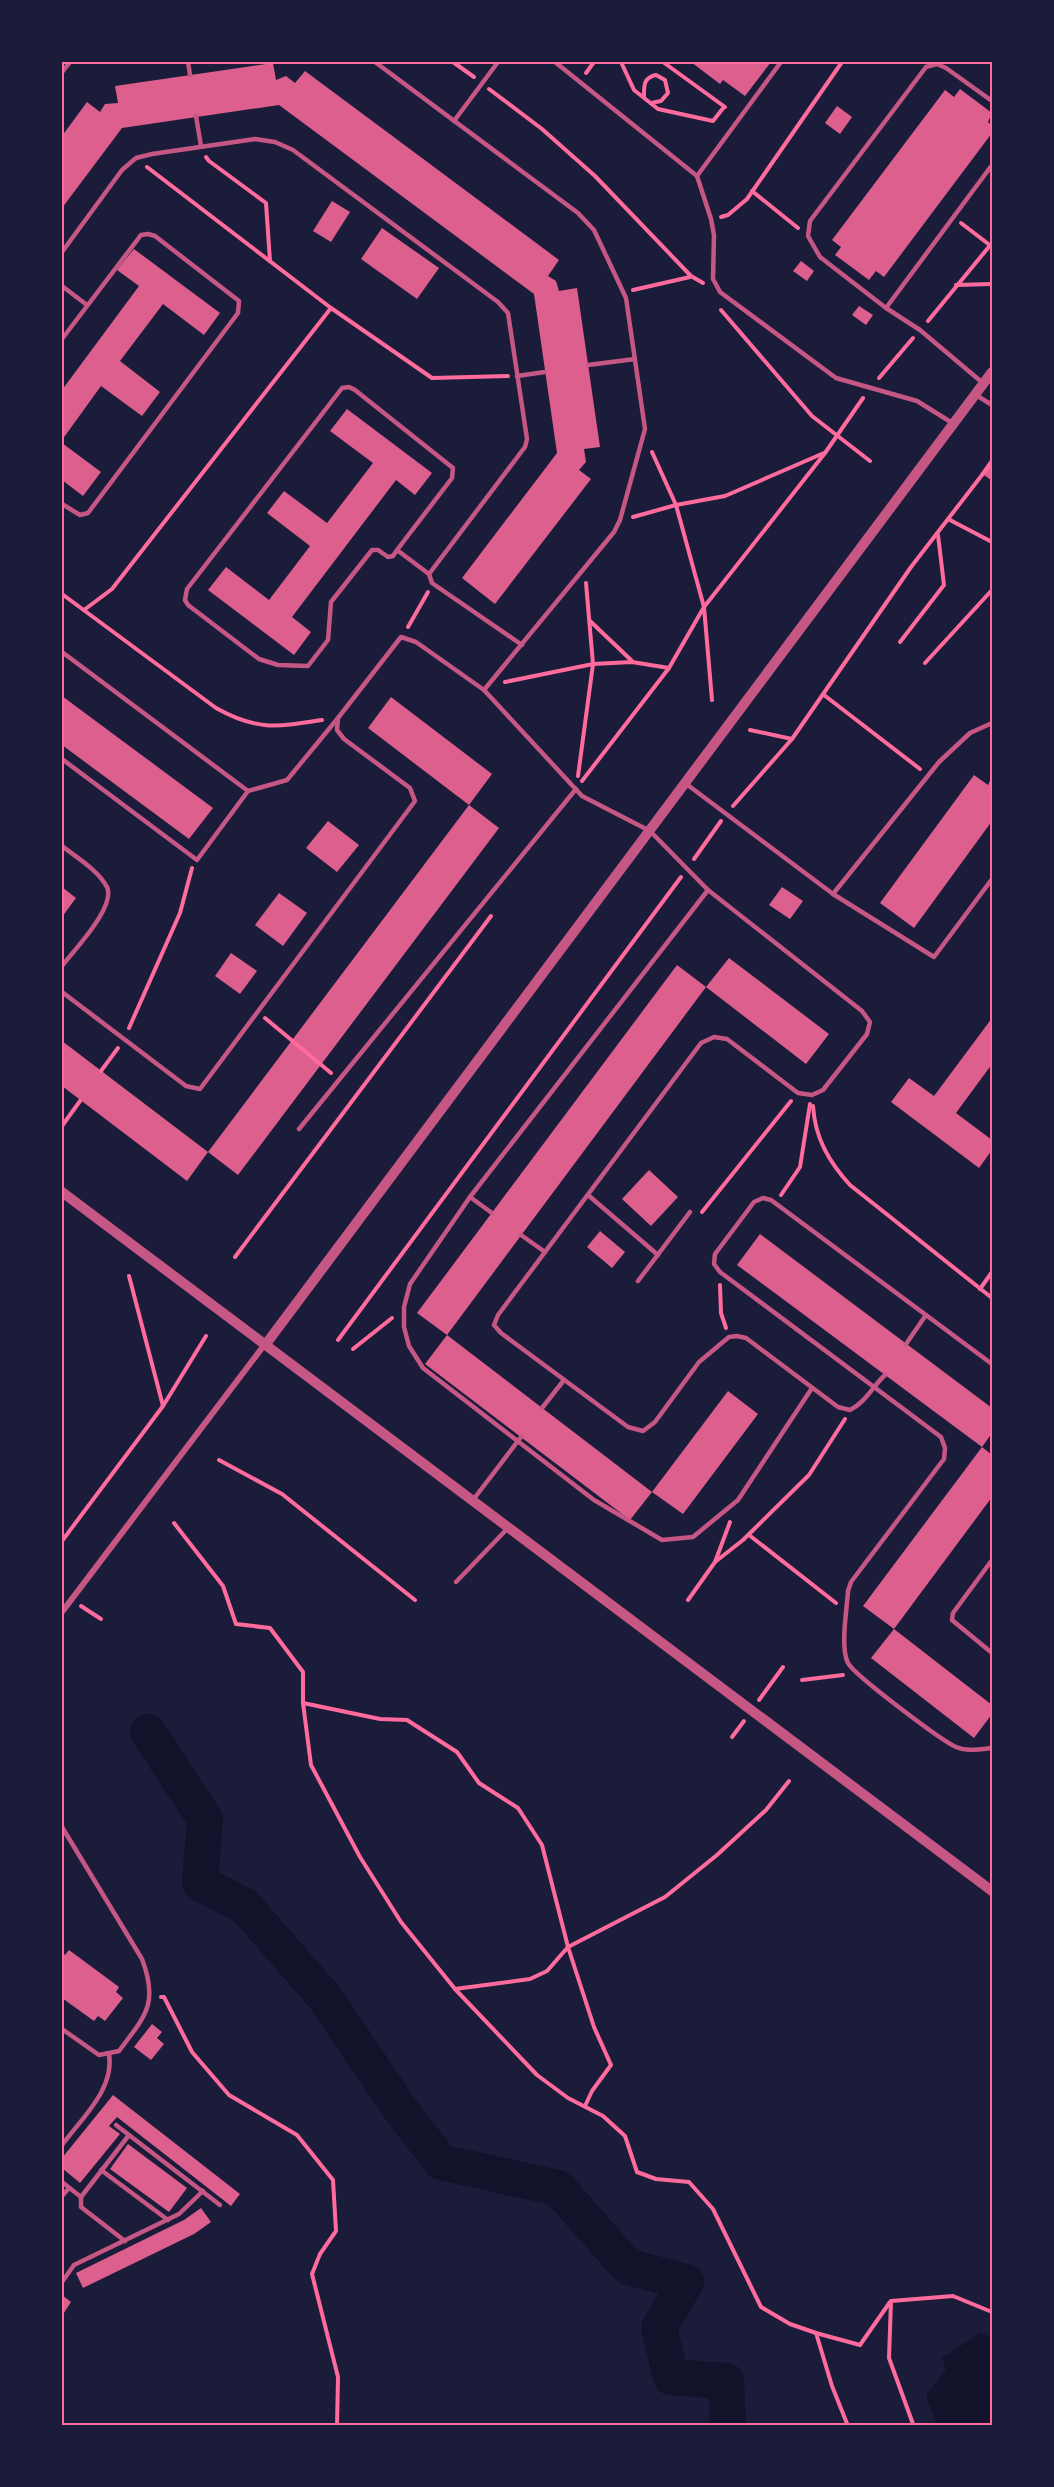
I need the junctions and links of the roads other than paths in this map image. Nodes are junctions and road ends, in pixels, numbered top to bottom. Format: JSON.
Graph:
{"nodes":[{"id":1,"x":70,"y":62,"type":"edge"},
{"id":2,"x":188,"y":62,"type":"edge"},
{"id":3,"x":375,"y":62,"type":"edge"},
{"id":4,"x":498,"y":62,"type":"edge"},
{"id":5,"x":555,"y":62,"type":"edge"},
{"id":6,"x":781,"y":62,"type":"edge"},
{"id":7,"x":62,"y":72,"type":"edge"},
{"id":8,"x":190,"y":75,"type":"dead end"},
{"id":9,"x":993,"y":101,"type":"edge"},
{"id":10,"x":196,"y":116,"type":"dead end"},
{"id":11,"x":454,"y":121,"type":"junction"},
{"id":12,"x":201,"y":146,"type":"junction"},
{"id":13,"x":993,"y":165,"type":"edge"},
{"id":14,"x":697,"y":176,"type":"junction"},
{"id":15,"x":62,"y":252,"type":"edge"},
{"id":16,"x":62,"y":286,"type":"edge"},
{"id":17,"x":87,"y":305,"type":"junction"},
{"id":18,"x":886,"y":308,"type":"junction"},
{"id":19,"x":62,"y":339,"type":"edge"},
{"id":20,"x":635,"y":359,"type":"junction"},
{"id":21,"x":588,"y":365,"type":"dead end"},
{"id":22,"x":545,"y":372,"type":"dead end"},
{"id":23,"x":993,"y":372,"type":"edge"},
{"id":24,"x":517,"y":376,"type":"junction"},
{"id":25,"x":984,"y":384,"type":"junction"},
{"id":26,"x":976,"y":395,"type":"junction"},
{"id":27,"x":993,"y":405,"type":"edge"},
{"id":28,"x":954,"y":424,"type":"junction"},
{"id":29,"x":62,"y":504,"type":"edge"},
{"id":30,"x":397,"y":550,"type":"junction"},
{"id":31,"x":429,"y":574,"type":"junction"},
{"id":32,"x":522,"y":645,"type":"junction"},
{"id":33,"x":62,"y":652,"type":"edge"},
{"id":34,"x":484,"y":690,"type":"junction"},
{"id":35,"x":338,"y":718,"type":"junction"},
{"id":36,"x":993,"y":723,"type":"edge"},
{"id":37,"x":62,"y":759,"type":"edge"},
{"id":38,"x":685,"y":783,"type":"junction"},
{"id":39,"x":576,"y":789,"type":"junction"},
{"id":40,"x":248,"y":791,"type":"junction"},
{"id":41,"x":650,"y":831,"type":"junction"},
{"id":42,"x":62,"y":846,"type":"edge"},
{"id":43,"x":993,"y":879,"type":"edge"},
{"id":44,"x":708,"y":891,"type":"junction"},
{"id":45,"x":833,"y":894,"type":"junction"},
{"id":46,"x":62,"y":966,"type":"edge"},
{"id":47,"x":62,"y":992,"type":"edge"},
{"id":48,"x":299,"y":1129,"type":"dead end"},
{"id":49,"x":62,"y":1192,"type":"edge"},
{"id":50,"x":588,"y":1195,"type":"junction"},
{"id":51,"x":470,"y":1197,"type":"junction"},
{"id":52,"x":690,"y":1212,"type":"road end"},
{"id":53,"x":492,"y":1213,"type":"dead end"},
{"id":54,"x":522,"y":1235,"type":"dead end"},
{"id":55,"x":545,"y":1252,"type":"junction"},
{"id":56,"x":658,"y":1255,"type":"junction"},
{"id":57,"x":638,"y":1281,"type":"dead end"},
{"id":58,"x":926,"y":1315,"type":"junction"},
{"id":59,"x":266,"y":1344,"type":"junction"},
{"id":60,"x":906,"y":1344,"type":"dead end"},
{"id":61,"x":993,"y":1364,"type":"edge"},
{"id":62,"x":885,"y":1375,"type":"dead end"},
{"id":63,"x":564,"y":1380,"type":"junction"},
{"id":64,"x":872,"y":1386,"type":"junction"},
{"id":65,"x":812,"y":1388,"type":"junction"},
{"id":66,"x":542,"y":1408,"type":"dead end"},
{"id":67,"x":521,"y":1437,"type":"dead end"},
{"id":68,"x":517,"y":1442,"type":"junction"},
{"id":69,"x":473,"y":1500,"type":"junction"},
{"id":70,"x":509,"y":1527,"type":"junction"},
{"id":71,"x":993,"y":1560,"type":"edge"},
{"id":72,"x":456,"y":1582,"type":"dead end"},
{"id":73,"x":62,"y":1612,"type":"edge"},
{"id":74,"x":993,"y":1653,"type":"edge"},
{"id":75,"x":993,"y":1748,"type":"edge"},
{"id":76,"x":62,"y":1827,"type":"edge"},
{"id":77,"x":993,"y":1892,"type":"edge"},
{"id":78,"x":62,"y":2030,"type":"edge"},
{"id":79,"x":109,"y":2054,"type":"junction"},
{"id":80,"x":116,"y":2125,"type":"dead end"},
{"id":81,"x":129,"y":2135,"type":"junction"},
{"id":82,"x":62,"y":2145,"type":"edge"},
{"id":83,"x":101,"y":2170,"type":"junction"},
{"id":84,"x":62,"y":2182,"type":"edge"},
{"id":85,"x":69,"y":2188,"type":"junction"},
{"id":86,"x":203,"y":2191,"type":"junction"},
{"id":87,"x":62,"y":2196,"type":"edge"},
{"id":88,"x":81,"y":2197,"type":"junction"},
{"id":89,"x":220,"y":2205,"type":"dead end"},
{"id":90,"x":168,"y":2220,"type":"junction"},
{"id":91,"x":125,"y":2241,"type":"junction"},
{"id":92,"x":62,"y":2282,"type":"edge"}],
"edges":[{"from":1,"to":7,"type":"lane"},
{"from":2,"to":8,"type":"lane"},
{"from":3,"to":11,"type":"lane"},
{"from":4,"to":11,"type":"lane"},
{"from":5,"to":14,"type":"lane"},
{"from":6,"to":14,"type":"lane"},
{"from":9,"to":18,"type":"lane"},
{"from":10,"to":12,"type":"lane"},
{"from":11,"to":20,"type":"lane"},
{"from":12,"to":15,"type":"lane"},
{"from":12,"to":24,"type":"lane"},
{"from":13,"to":18,"type":"lane"},
{"from":14,"to":28,"type":"lane"},
{"from":16,"to":17,"type":"lane"},
{"from":17,"to":19,"type":"lane"},
{"from":17,"to":29,"type":"lane"},
{"from":18,"to":25,"type":"lane"},
{"from":20,"to":21,"type":"lane"},
{"from":20,"to":32,"type":"lane"},
{"from":22,"to":24,"type":"lane"},
{"from":23,"to":25,"type":"street"},
{"from":24,"to":31,"type":"lane"},
{"from":25,"to":26,"type":"street"},
{"from":26,"to":27,"type":"lane"},
{"from":26,"to":28,"type":"street"},
{"from":28,"to":38,"type":"street"},
{"from":30,"to":30,"type":"lane"},
{"from":30,"to":31,"type":"lane"},
{"from":31,"to":32,"type":"lane"},
{"from":32,"to":34,"type":"lane"},
{"from":33,"to":40,"type":"lane"},
{"from":34,"to":35,"type":"lane"},
{"from":34,"to":39,"type":"lane"},
{"from":35,"to":40,"type":"lane"},
{"from":35,"to":47,"type":"lane"},
{"from":36,"to":45,"type":"lane"},
{"from":37,"to":40,"type":"lane"},
{"from":38,"to":41,"type":"street"},
{"from":38,"to":45,"type":"lane"},
{"from":39,"to":41,"type":"lane"},
{"from":39,"to":48,"type":"lane"},
{"from":41,"to":44,"type":"lane"},
{"from":41,"to":59,"type":"street"},
{"from":42,"to":46,"type":"lane"},
{"from":43,"to":45,"type":"lane"},
{"from":44,"to":50,"type":"lane"},
{"from":44,"to":51,"type":"lane"},
{"from":49,"to":59,"type":"street"},
{"from":50,"to":55,"type":"lane"},
{"from":50,"to":56,"type":"lane"},
{"from":51,"to":53,"type":"lane"},
{"from":51,"to":68,"type":"lane"},
{"from":52,"to":56,"type":"lane"},
{"from":54,"to":55,"type":"lane"},
{"from":55,"to":63,"type":"lane"},
{"from":56,"to":57,"type":"lane"},
{"from":58,"to":60,"type":"lane"},
{"from":58,"to":61,"type":"lane"},
{"from":58,"to":64,"type":"lane"},
{"from":59,"to":69,"type":"street"},
{"from":59,"to":73,"type":"street"},
{"from":62,"to":64,"type":"lane"},
{"from":63,"to":65,"type":"lane"},
{"from":63,"to":66,"type":"lane"},
{"from":64,"to":65,"type":"lane"},
{"from":64,"to":75,"type":"lane"},
{"from":65,"to":68,"type":"lane"},
{"from":67,"to":68,"type":"lane"},
{"from":68,"to":69,"type":"lane"},
{"from":69,"to":70,"type":"street"},
{"from":70,"to":72,"type":"lane"},
{"from":70,"to":77,"type":"street"},
{"from":71,"to":74,"type":"lane"},
{"from":76,"to":79,"type":"lane"},
{"from":78,"to":79,"type":"lane"},
{"from":79,"to":82,"type":"lane"},
{"from":80,"to":81,"type":"lane"},
{"from":81,"to":83,"type":"lane"},
{"from":81,"to":86,"type":"lane"},
{"from":83,"to":88,"type":"lane"},
{"from":83,"to":90,"type":"lane"},
{"from":84,"to":85,"type":"lane"},
{"from":85,"to":87,"type":"lane"},
{"from":85,"to":88,"type":"lane"},
{"from":86,"to":89,"type":"lane"},
{"from":86,"to":90,"type":"lane"},
{"from":88,"to":91,"type":"lane"},
{"from":90,"to":91,"type":"lane"},
{"from":91,"to":92,"type":"lane"}]}
